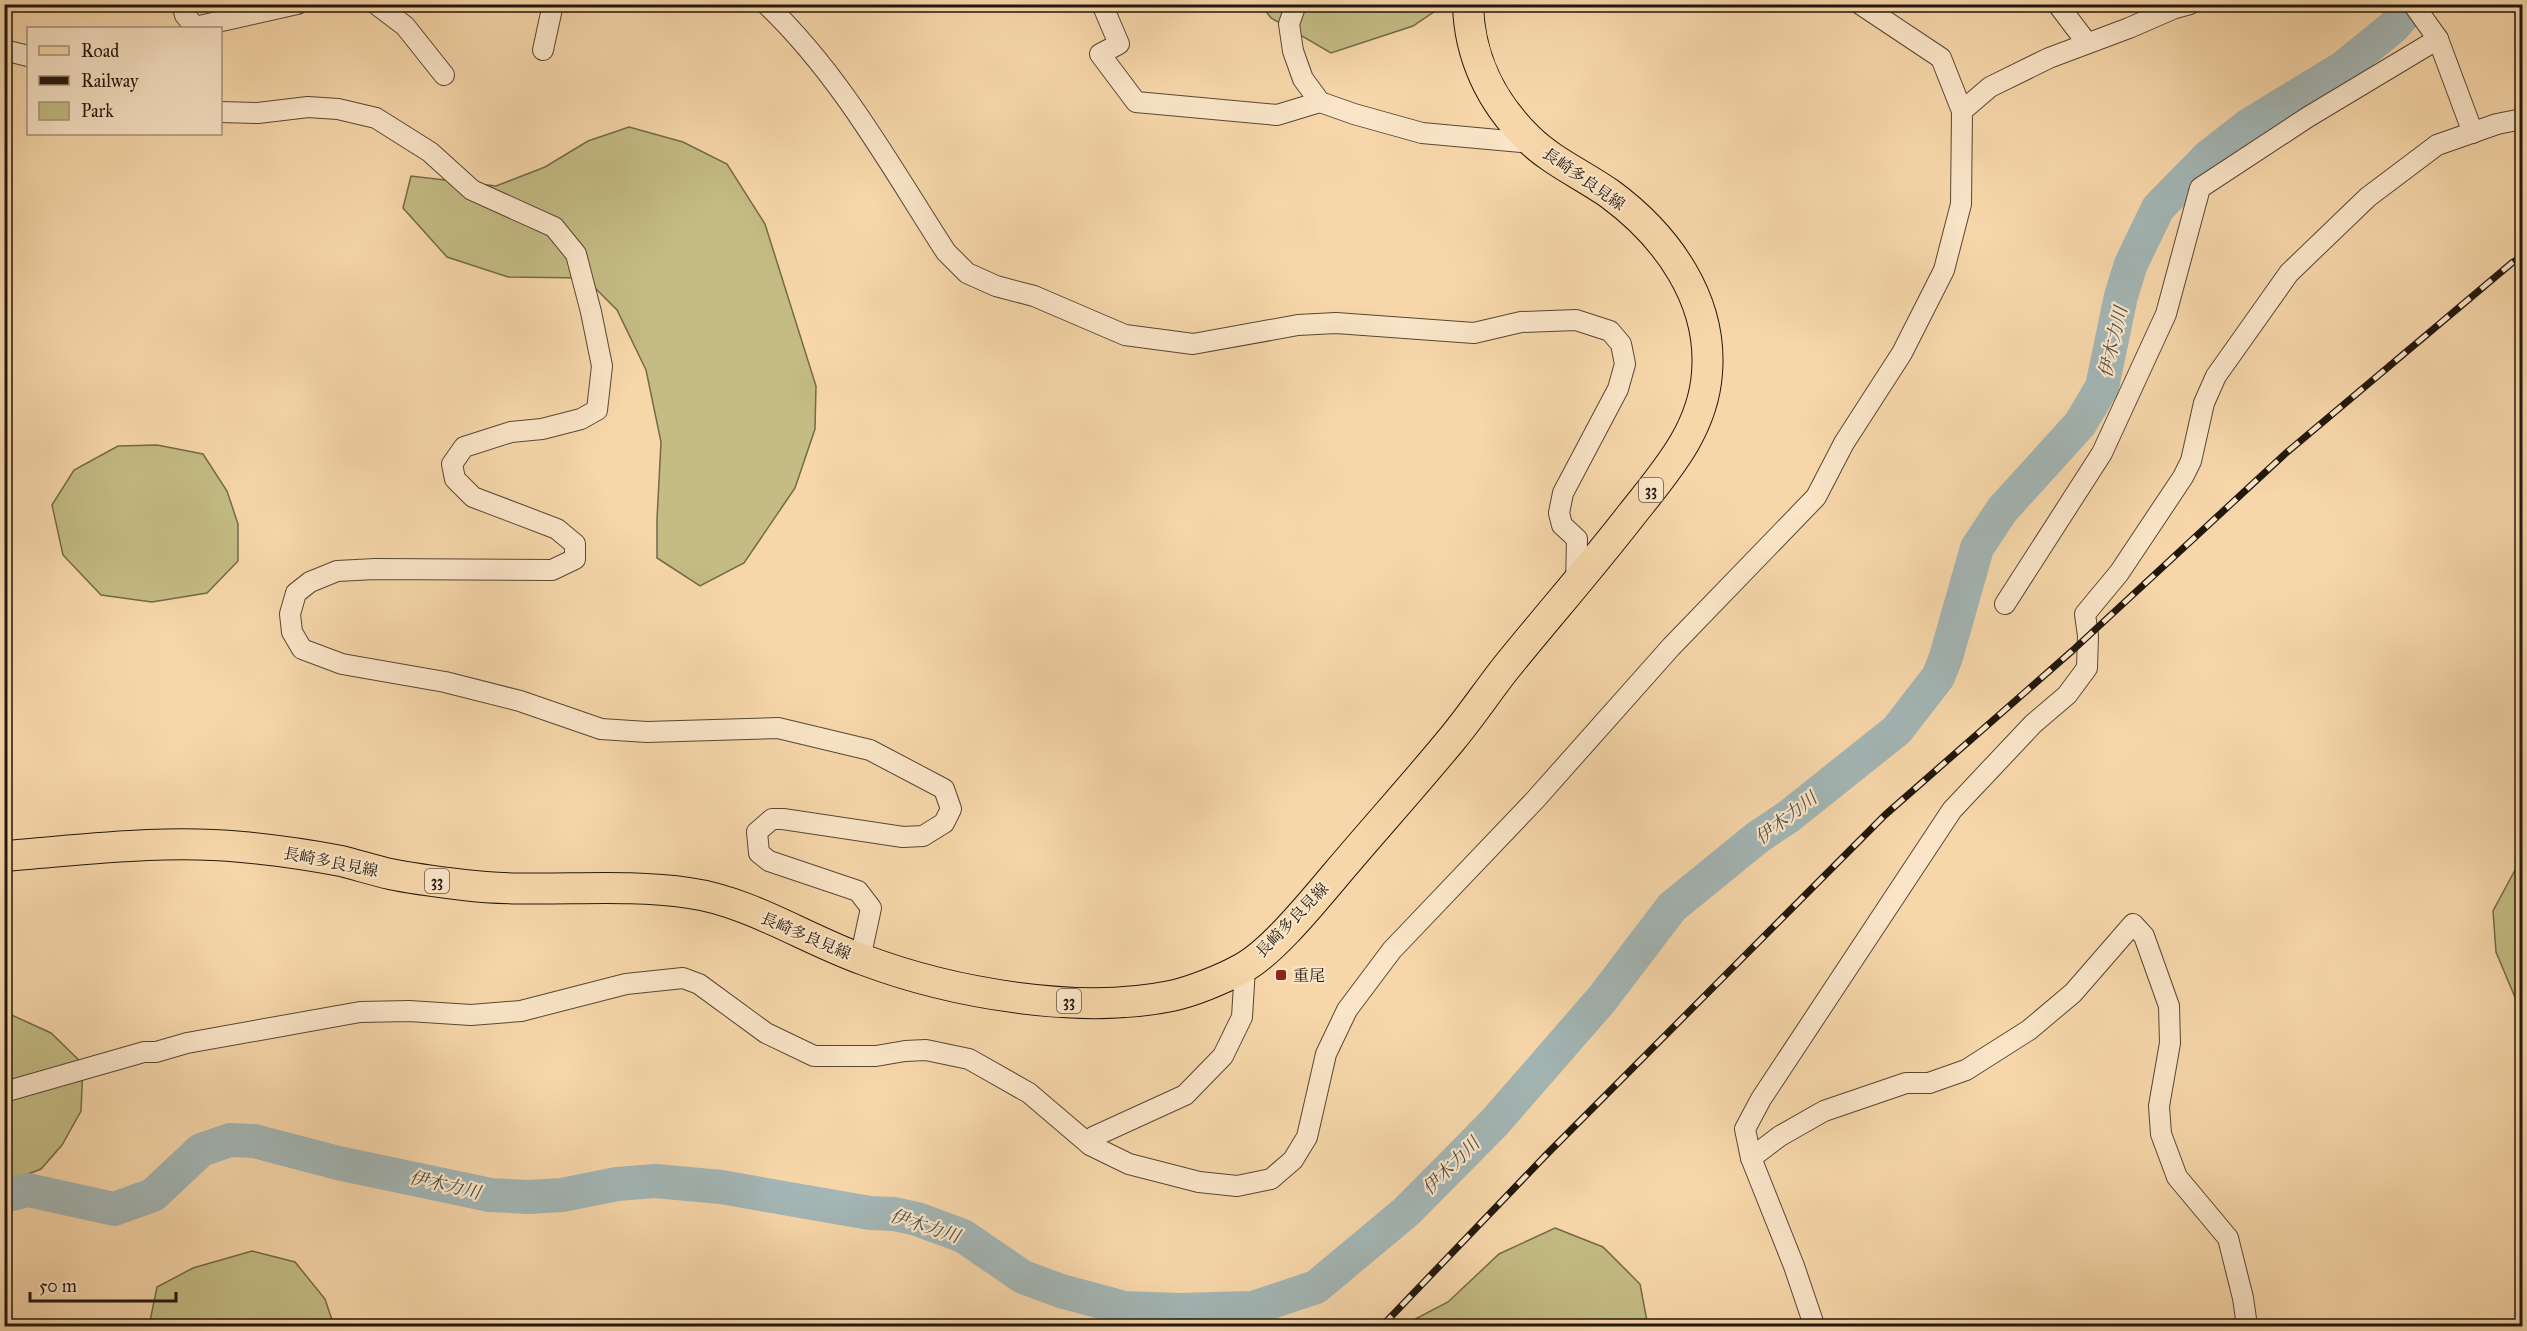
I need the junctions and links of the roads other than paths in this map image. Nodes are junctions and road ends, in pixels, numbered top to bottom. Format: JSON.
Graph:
{"nodes":[{"id":1,"x":182,"y":4,"type":"edge"},
{"id":2,"x":297,"y":4,"type":"edge"},
{"id":3,"x":376,"y":4,"type":"edge"},
{"id":4,"x":553,"y":4,"type":"edge"},
{"id":5,"x":766,"y":4,"type":"edge"},
{"id":6,"x":1102,"y":4,"type":"edge"},
{"id":7,"x":1296,"y":4,"type":"edge"},
{"id":8,"x":1468,"y":4,"type":"edge"},
{"id":9,"x":1860,"y":4,"type":"edge"},
{"id":10,"x":2061,"y":4,"type":"edge"},
{"id":11,"x":2190,"y":4,"type":"edge"},
{"id":12,"x":2413,"y":4,"type":"edge"},
{"id":13,"x":195,"y":27,"type":"edge"},
{"id":14,"x":200,"y":27,"type":"edge"},
{"id":15,"x":2438,"y":39,"type":"junction"},
{"id":16,"x":2088,"y":43,"type":"junction"},
{"id":17,"x":4,"y":50,"type":"edge"},
{"id":18,"x":543,"y":50,"type":"dead end"},
{"id":19,"x":27,"y":56,"type":"edge"},
{"id":20,"x":444,"y":75,"type":"dead end"},
{"id":21,"x":1320,"y":102,"type":"junction"},
{"id":22,"x":1962,"y":111,"type":"junction"},
{"id":23,"x":222,"y":112,"type":"edge"},
{"id":24,"x":2523,"y":119,"type":"edge"},
{"id":25,"x":2473,"y":133,"type":"junction"},
{"id":26,"x":1532,"y":143,"type":"junction"},
{"id":27,"x":1576,"y":587,"type":"junction"},
{"id":28,"x":2005,"y":604,"type":"dead end"},
{"id":29,"x":4,"y":855,"type":"edge"},
{"id":30,"x":860,"y":959,"type":"junction"},
{"id":31,"x":1245,"y":968,"type":"junction"},
{"id":32,"x":4,"y":1092,"type":"edge"},
{"id":33,"x":1090,"y":1145,"type":"junction"},
{"id":34,"x":1751,"y":1158,"type":"junction"},
{"id":35,"x":1813,"y":1326,"type":"edge"},
{"id":36,"x":2247,"y":1326,"type":"edge"}],
"edges":[{"from":1,"to":13,"type":"street"},
{"from":2,"to":14,"type":"street"},
{"from":3,"to":20,"type":"street"},
{"from":4,"to":18,"type":"street"},
{"from":5,"to":27,"type":"street"},
{"from":6,"to":21,"type":"street"},
{"from":7,"to":21,"type":"street"},
{"from":8,"to":26,"type":"main road","name":"長崎多良見線","number":"33"},
{"from":9,"to":22,"type":"street"},
{"from":10,"to":16,"type":"street"},
{"from":11,"to":16,"type":"street"},
{"from":12,"to":15,"type":"street"},
{"from":15,"to":25,"type":"street"},
{"from":15,"to":28,"type":"street"},
{"from":16,"to":22,"type":"street"},
{"from":17,"to":19,"type":"street"},
{"from":21,"to":26,"type":"street"},
{"from":22,"to":33,"type":"street"},
{"from":23,"to":30,"type":"street"},
{"from":24,"to":25,"type":"street"},
{"from":25,"to":34,"type":"street"},
{"from":26,"to":27,"type":"main road","name":"長崎多良見線","number":"33"},
{"from":27,"to":31,"type":"main road","name":"長崎多良見線","number":"33"},
{"from":29,"to":30,"type":"main road","name":"長崎多良見線","number":"33"},
{"from":30,"to":31,"type":"main road","name":"長崎多良見線","number":"33"},
{"from":31,"to":33,"type":"street"},
{"from":32,"to":33,"type":"street"},
{"from":34,"to":35,"type":"street"},
{"from":34,"to":36,"type":"street"}]}
